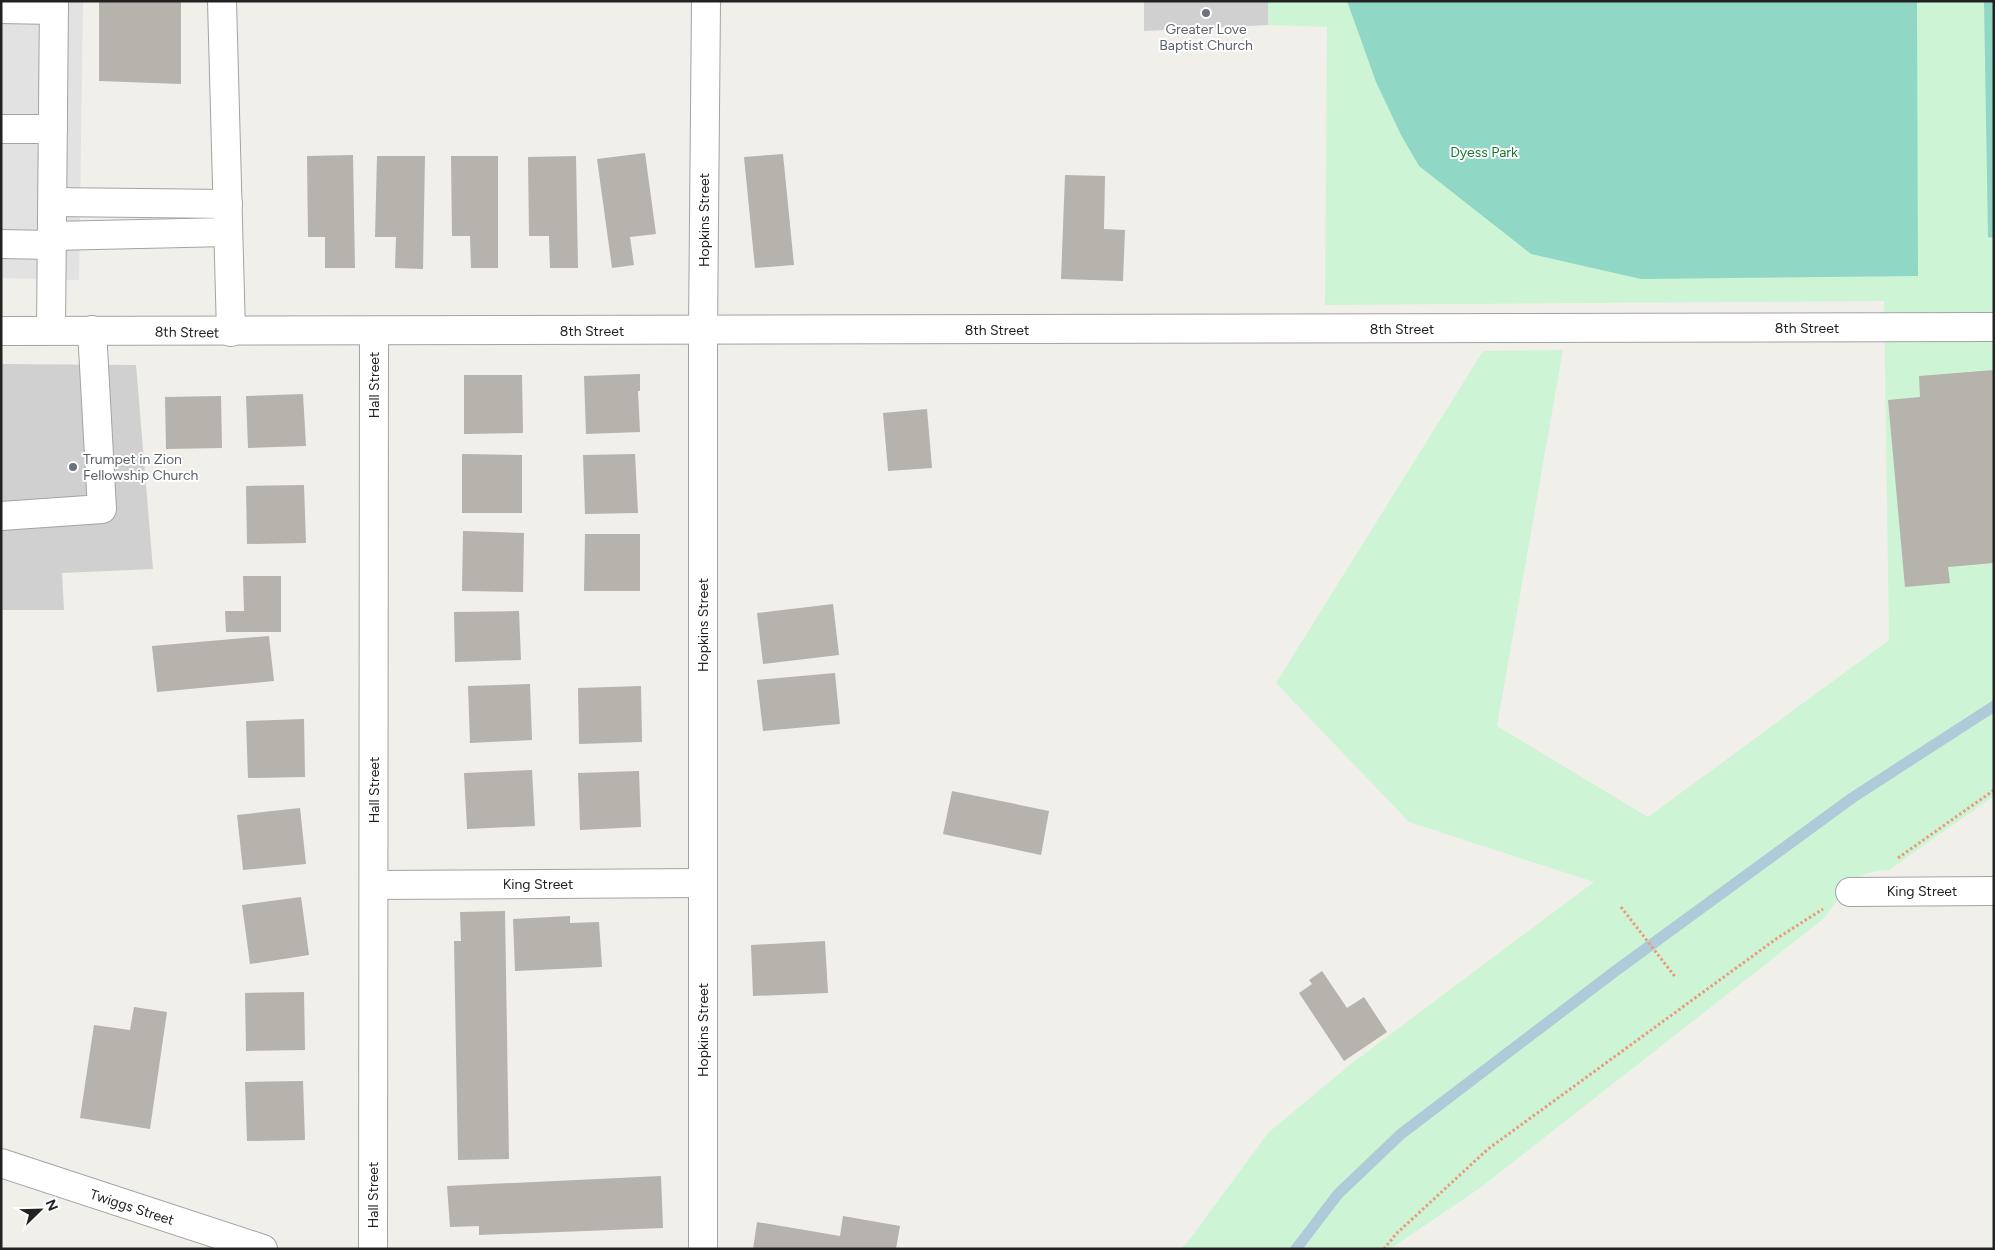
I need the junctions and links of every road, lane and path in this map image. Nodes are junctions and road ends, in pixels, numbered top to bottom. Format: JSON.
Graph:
{"nodes":[{"id":1,"x":222,"y":1,"type":"edge"},
{"id":2,"x":706,"y":1,"type":"edge"},
{"id":3,"x":54,"y":6,"type":"edge"},
{"id":4,"x":1,"y":9,"type":"edge"},
{"id":5,"x":1,"y":129,"type":"edge"},
{"id":6,"x":54,"y":129,"type":"junction"},
{"id":7,"x":53,"y":202,"type":"junction"},
{"id":8,"x":228,"y":204,"type":"junction"},
{"id":9,"x":228,"y":232,"type":"junction"},
{"id":10,"x":52,"y":241,"type":"junction"},
{"id":11,"x":1,"y":244,"type":"edge"},
{"id":12,"x":1994,"y":327,"type":"edge"},
{"id":13,"x":51,"y":330,"type":"junction"},
{"id":14,"x":92,"y":330,"type":"junction"},
{"id":15,"x":1,"y":331,"type":"edge"},
{"id":16,"x":703,"y":331,"type":"junction"},
{"id":17,"x":232,"y":332,"type":"junction"},
{"id":18,"x":374,"y":332,"type":"junction"},
{"id":19,"x":1,"y":516,"type":"edge"},
{"id":20,"x":1994,"y":790,"type":"edge"},
{"id":21,"x":1896,"y":859,"type":"dead end"},
{"id":22,"x":703,"y":883,"type":"junction"},
{"id":23,"x":374,"y":885,"type":"junction"},
{"id":24,"x":1994,"y":891,"type":"edge"},
{"id":25,"x":1850,"y":892,"type":"joint"},
{"id":26,"x":1621,"y":907,"type":"dead end"},
{"id":27,"x":1676,"y":978,"type":"dead end"},
{"id":28,"x":1,"y":1163,"type":"edge"},
{"id":29,"x":263,"y":1249,"type":"edge"},
{"id":30,"x":373,"y":1249,"type":"edge"},
{"id":31,"x":703,"y":1249,"type":"edge"},
{"id":32,"x":1384,"y":1249,"type":"edge"}],
"edges":[{"from":1,"to":8,"type":"street"},
{"from":2,"to":16,"type":"street","name":"Hopkins Street"},
{"from":3,"to":4,"type":"street"},
{"from":3,"to":6,"type":"street"},
{"from":5,"to":6,"type":"street"},
{"from":6,"to":7,"type":"street"},
{"from":7,"to":8,"type":"street"},
{"from":7,"to":10,"type":"street"},
{"from":8,"to":9,"type":"street"},
{"from":9,"to":10,"type":"street"},
{"from":9,"to":17,"type":"street"},
{"from":10,"to":11,"type":"street"},
{"from":10,"to":13,"type":"street"},
{"from":12,"to":16,"type":"street","name":"8th Street"},
{"from":13,"to":14,"type":"street","name":"8th Street"},
{"from":13,"to":15,"type":"street","name":"8th Street"},
{"from":14,"to":17,"type":"street","name":"8th Street"},
{"from":14,"to":19,"type":"street"},
{"from":16,"to":18,"type":"street","name":"8th Street"},
{"from":16,"to":22,"type":"street","name":"Hopkins Street"},
{"from":17,"to":18,"type":"street","name":"8th Street"},
{"from":18,"to":23,"type":"street","name":"Hall Street"},
{"from":20,"to":21,"type":"path"},
{"from":22,"to":23,"type":"street","name":"King Street"},
{"from":22,"to":31,"type":"street","name":"Hopkins Street"},
{"from":23,"to":30,"type":"street","name":"Hall Street"},
{"from":24,"to":25,"type":"street","name":"King Street"},
{"from":25,"to":32,"type":"path"},
{"from":26,"to":27,"type":"path"},
{"from":28,"to":29,"type":"street","name":"Twiggs Street"}]}
